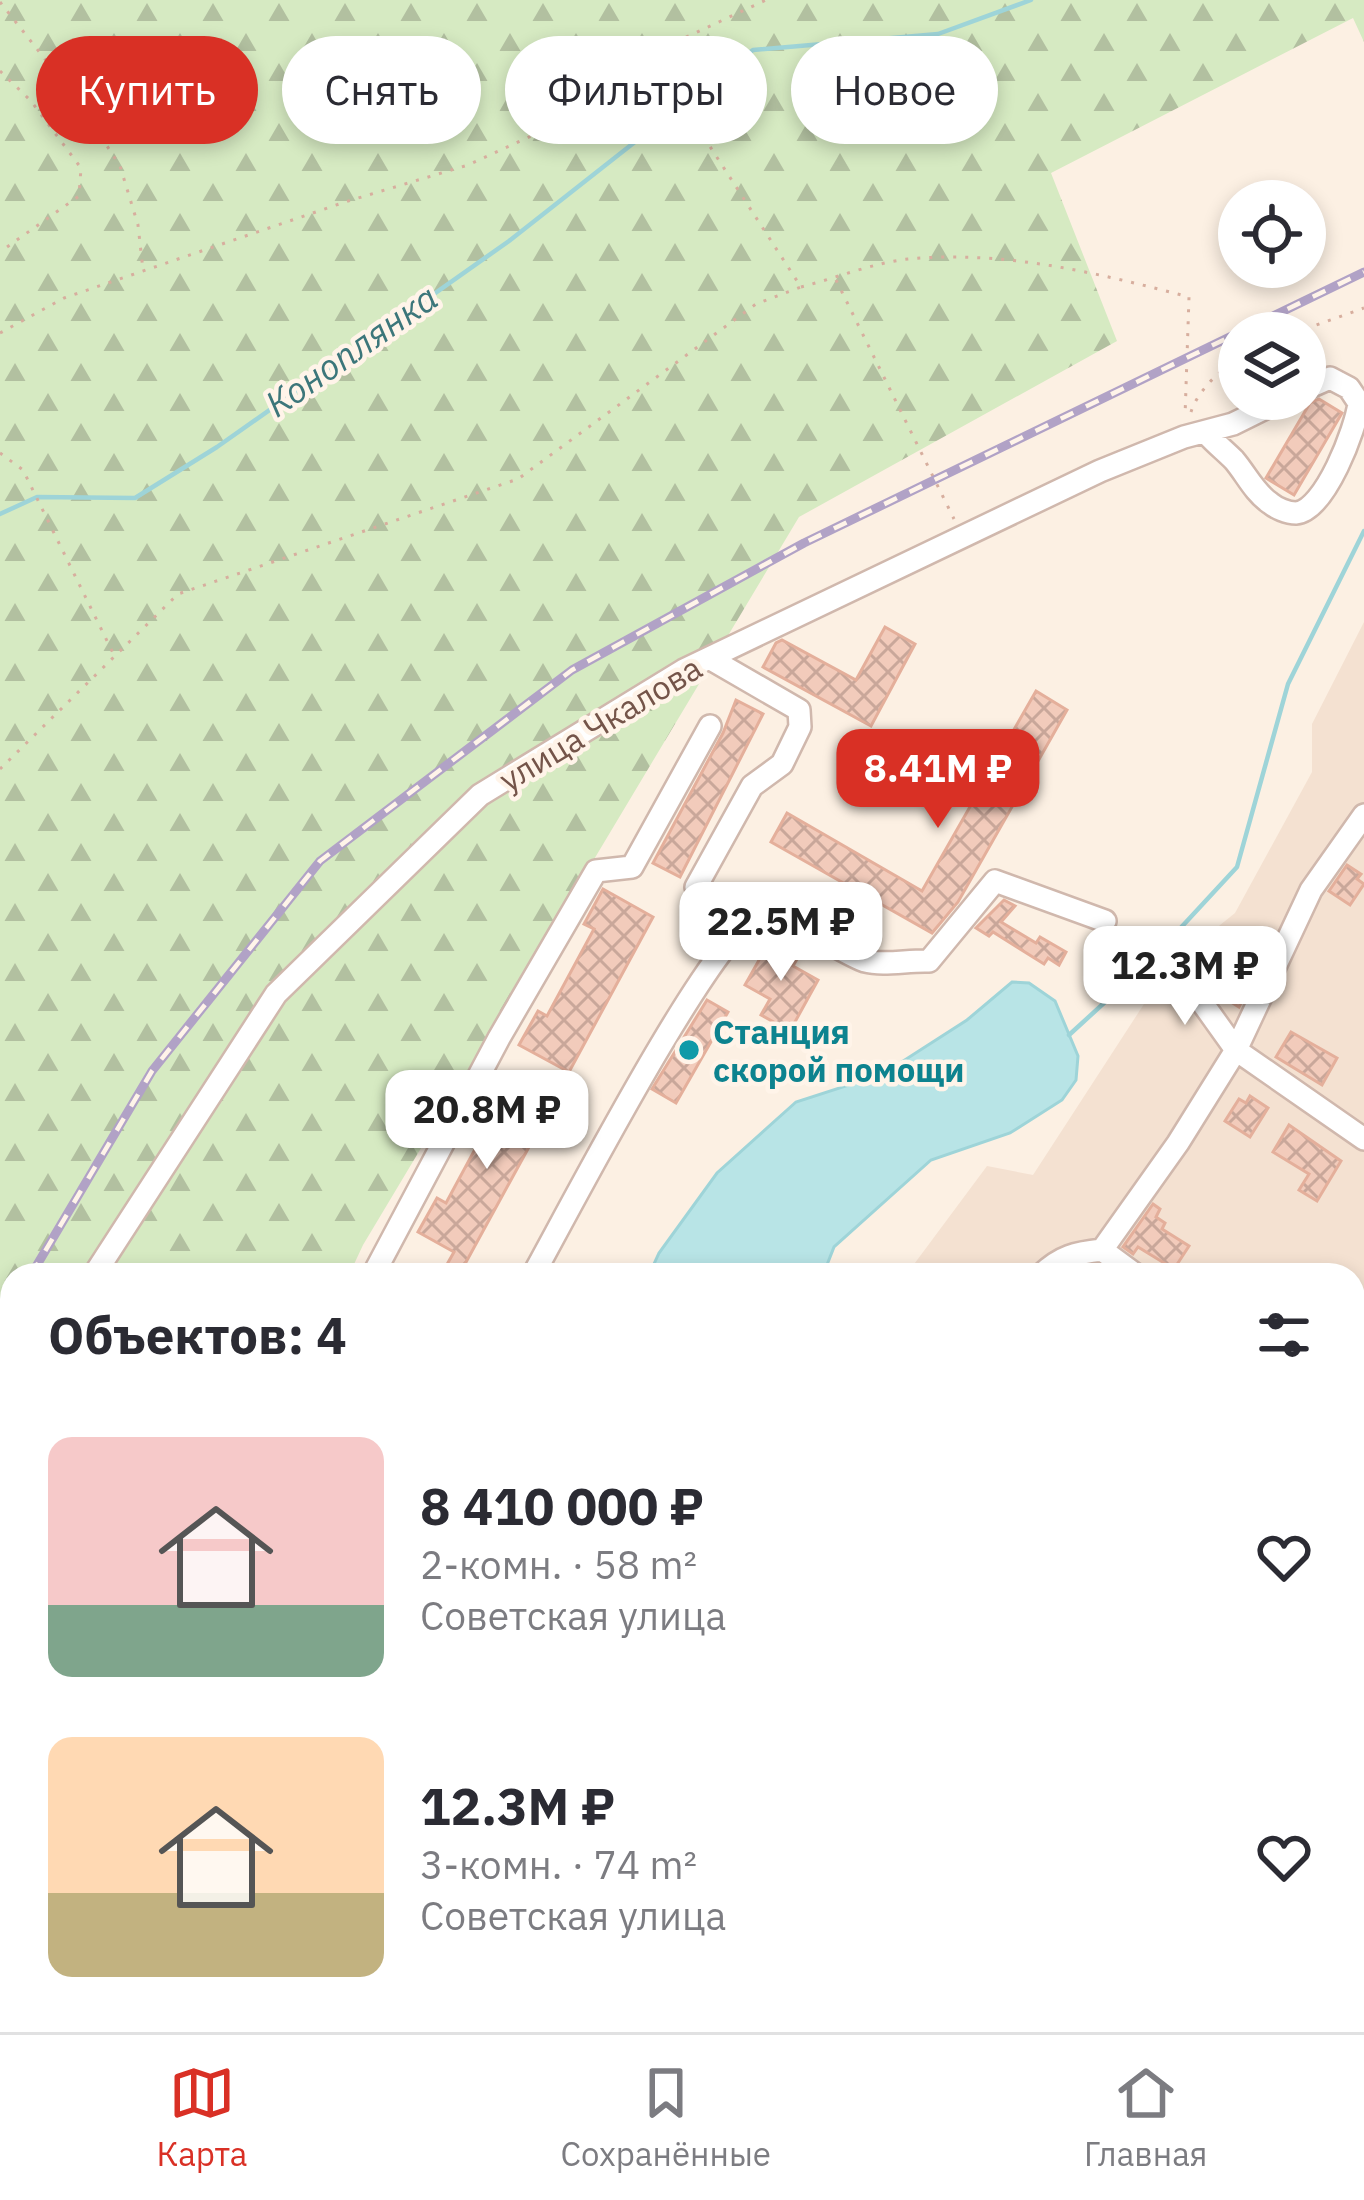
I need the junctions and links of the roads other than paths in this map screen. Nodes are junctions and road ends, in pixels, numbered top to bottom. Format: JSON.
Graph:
{"nodes":[{"id":1,"x":1326,"y":380,"type":"edge"},
{"id":2,"x":1232,"y":420,"type":"edge"},
{"id":3,"x":1195,"y":435,"type":"junction"},
{"id":4,"x":709,"y":658,"type":"junction"},
{"id":5,"x":710,"y":725,"type":"dead end"},
{"id":6,"x":1362,"y":824,"type":"edge"},
{"id":7,"x":696,"y":887,"type":"dead end"},
{"id":8,"x":1105,"y":921,"type":"dead end"},
{"id":9,"x":1181,"y":973,"type":"dead end"},
{"id":10,"x":1236,"y":1050,"type":"junction"},
{"id":11,"x":1364,"y":1139,"type":"edge"},
{"id":12,"x":1102,"y":1250,"type":"junction"},
{"id":13,"x":102,"y":1263,"type":"edge"},
{"id":14,"x":379,"y":1263,"type":"edge"},
{"id":15,"x":539,"y":1263,"type":"edge"},
{"id":16,"x":1054,"y":1263,"type":"edge"},
{"id":17,"x":1120,"y":1263,"type":"edge"}],
"edges":[{"from":1,"to":3,"type":"street"},
{"from":2,"to":3,"type":"street","name":"улица Чкалова"},
{"from":3,"to":4,"type":"street","name":"улица Чкалова"},
{"from":4,"to":7,"type":"street"},
{"from":4,"to":13,"type":"street","name":"улица Чкалова"},
{"from":5,"to":14,"type":"street"},
{"from":6,"to":10,"type":"street"},
{"from":8,"to":15,"type":"street"},
{"from":9,"to":10,"type":"street"},
{"from":10,"to":11,"type":"street"},
{"from":10,"to":12,"type":"street"},
{"from":12,"to":16,"type":"street"},
{"from":12,"to":17,"type":"street"}]}
